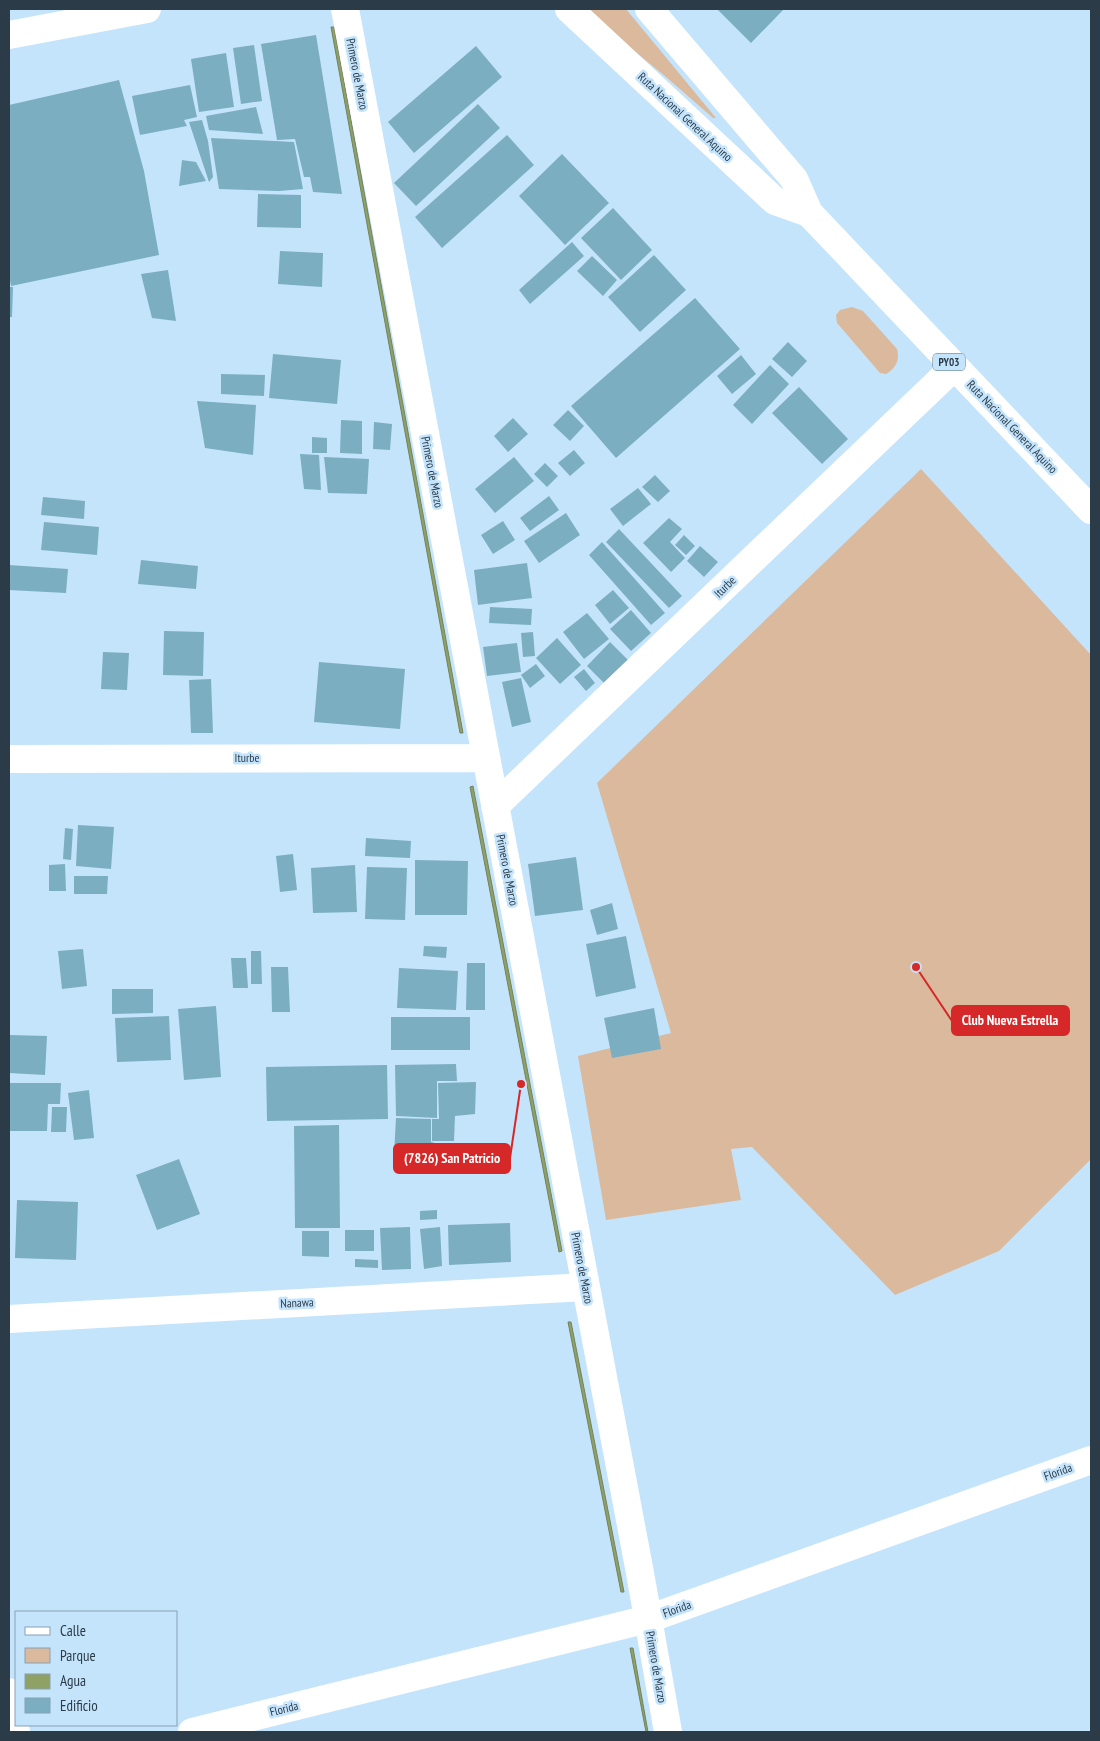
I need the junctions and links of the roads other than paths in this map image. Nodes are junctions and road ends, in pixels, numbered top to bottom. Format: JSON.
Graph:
{"nodes":[{"id":1,"x":147,"y":9,"type":"edge"},
{"id":2,"x":345,"y":9,"type":"edge"},
{"id":3,"x":569,"y":9,"type":"edge"},
{"id":4,"x":649,"y":9,"type":"edge"},
{"id":5,"x":9,"y":35,"type":"edge"},
{"id":6,"x":809,"y":213,"type":"junction"},
{"id":7,"x":954,"y":368,"type":"junction"},
{"id":8,"x":1091,"y":510,"type":"edge"},
{"id":9,"x":486,"y":758,"type":"junction"},
{"id":10,"x":9,"y":759,"type":"edge"},
{"id":11,"x":495,"y":806,"type":"junction"},
{"id":12,"x":586,"y":1287,"type":"junction"},
{"id":13,"x":9,"y":1320,"type":"edge"},
{"id":14,"x":1091,"y":1460,"type":"edge"},
{"id":15,"x":648,"y":1619,"type":"junction"},
{"id":16,"x":9,"y":1692,"type":"edge"},
{"id":17,"x":16,"y":1732,"type":"edge"},
{"id":18,"x":192,"y":1732,"type":"edge"},
{"id":19,"x":668,"y":1732,"type":"edge"}],
"edges":[{"from":1,"to":5,"type":"main road"},
{"from":2,"to":9,"type":"main road","name":"Primero de Marzo"},
{"from":3,"to":6,"type":"main road","name":"Ruta Nacional General Aquino","number":"PY03"},
{"from":4,"to":6,"type":"main road","name":"Ruta Nacional General Aquino","number":"PY03"},
{"from":6,"to":7,"type":"main road","name":"Ruta Nacional General Aquino","number":"PY03"},
{"from":7,"to":8,"type":"main road","name":"Ruta Nacional General Aquino","number":"PY03"},
{"from":7,"to":11,"type":"main road","name":"Iturbe"},
{"from":9,"to":10,"type":"main road","name":"Iturbe"},
{"from":9,"to":11,"type":"main road","name":"Primero de Marzo"},
{"from":11,"to":12,"type":"main road","name":"Primero de Marzo"},
{"from":12,"to":13,"type":"main road","name":"Nanawa"},
{"from":12,"to":15,"type":"main road","name":"Primero de Marzo"},
{"from":14,"to":15,"type":"main road","name":"Florida"},
{"from":15,"to":18,"type":"main road","name":"Florida"},
{"from":15,"to":19,"type":"main road","name":"Primero de Marzo"},
{"from":16,"to":17,"type":"main road"}]}
